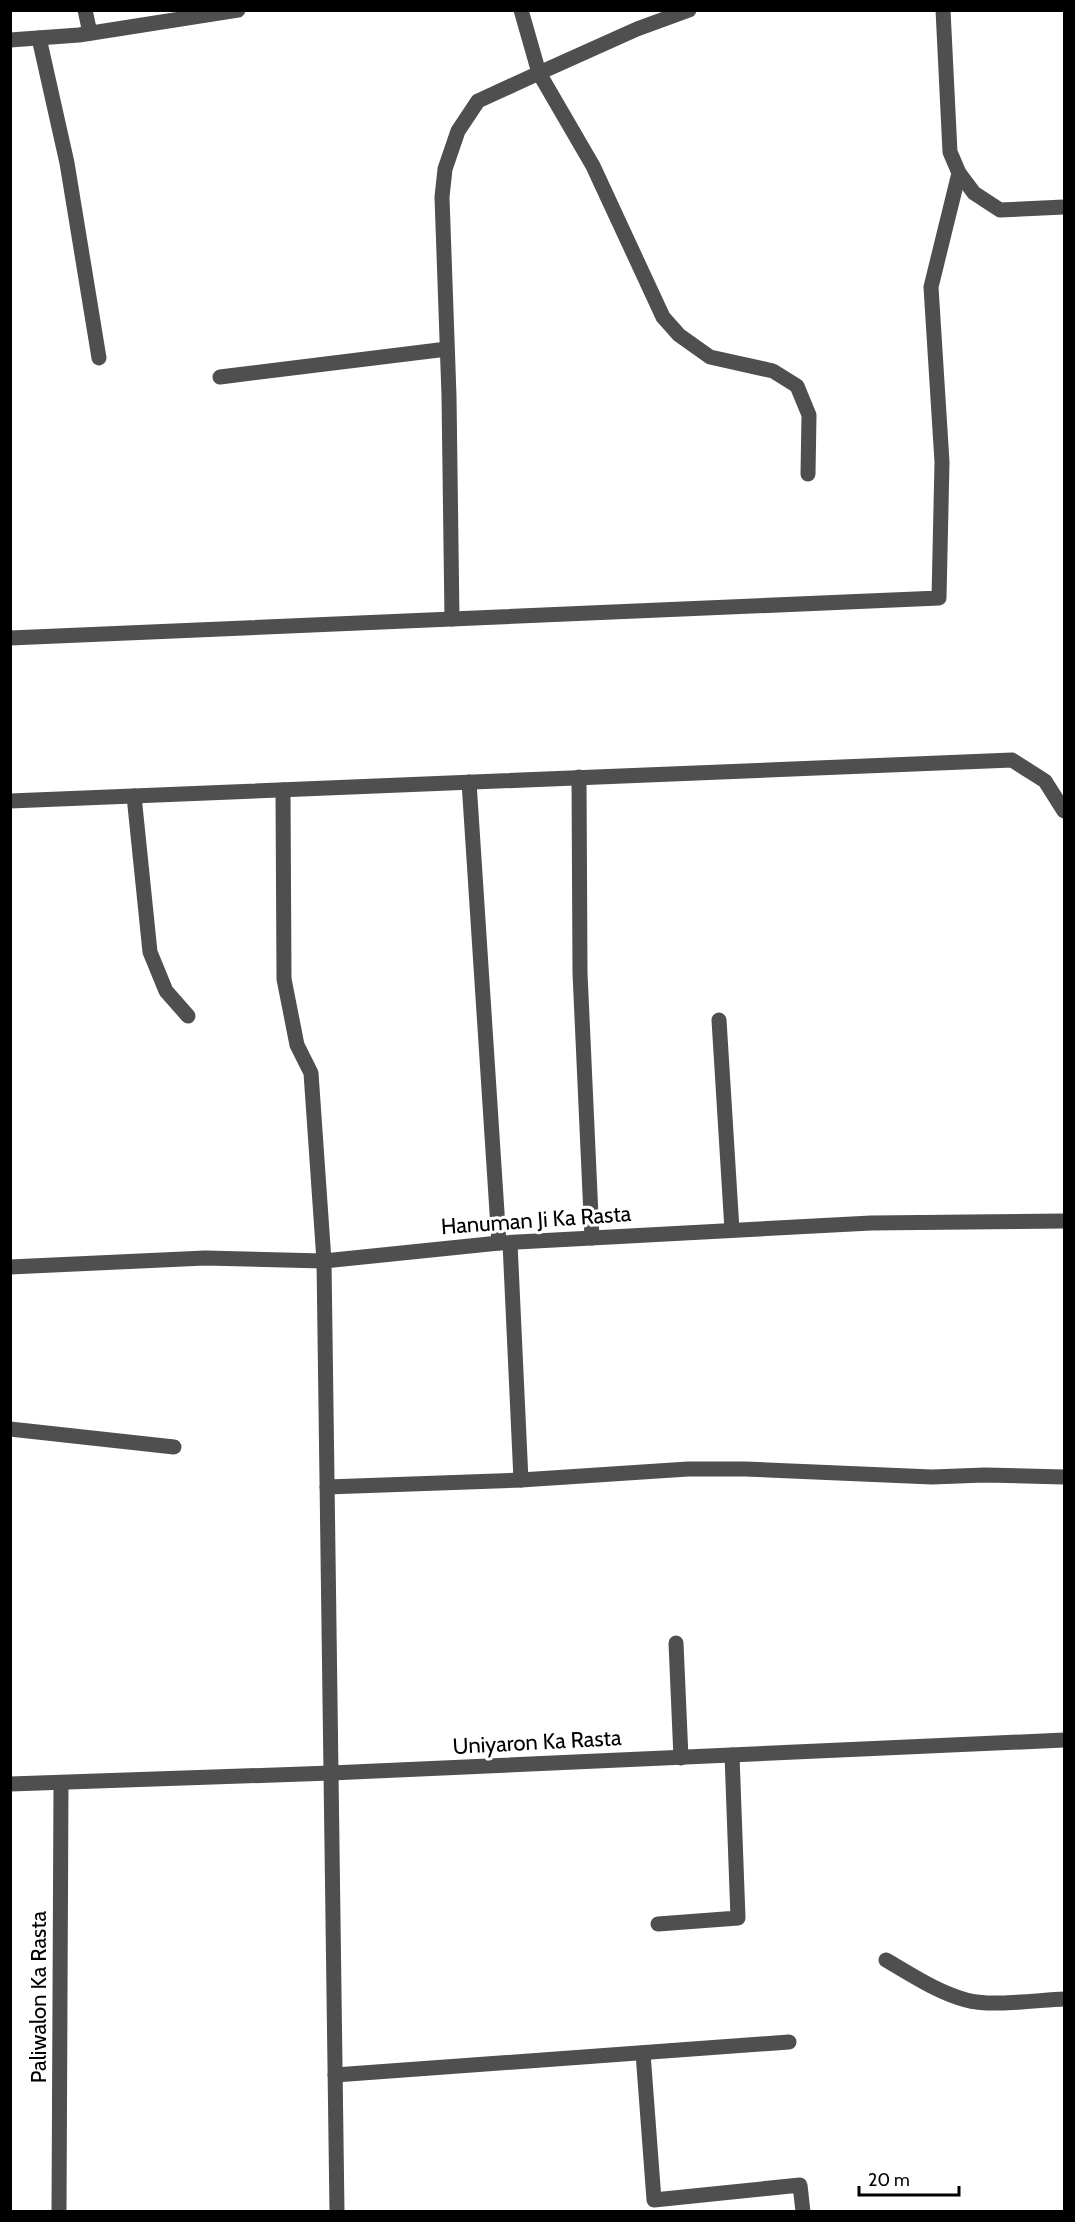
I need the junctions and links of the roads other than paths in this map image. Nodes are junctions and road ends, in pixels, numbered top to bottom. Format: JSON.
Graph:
{"nodes":[{"id":1,"x":85,"y":10,"type":"edge"},
{"id":2,"x":238,"y":10,"type":"edge"},
{"id":3,"x":521,"y":10,"type":"edge"},
{"id":4,"x":689,"y":10,"type":"edge"},
{"id":5,"x":943,"y":10,"type":"edge"},
{"id":6,"x":90,"y":33,"type":"junction"},
{"id":7,"x":39,"y":38,"type":"junction"},
{"id":8,"x":10,"y":40,"type":"edge"},
{"id":9,"x":539,"y":73,"type":"junction"},
{"id":10,"x":959,"y":173,"type":"junction"},
{"id":11,"x":1065,"y":207,"type":"edge"},
{"id":12,"x":447,"y":349,"type":"junction"},
{"id":13,"x":99,"y":358,"type":"dead end"},
{"id":14,"x":220,"y":377,"type":"dead end"},
{"id":15,"x":807,"y":474,"type":"dead end"},
{"id":16,"x":452,"y":619,"type":"junction"},
{"id":17,"x":10,"y":638,"type":"edge"},
{"id":18,"x":579,"y":777,"type":"junction"},
{"id":19,"x":469,"y":782,"type":"junction"},
{"id":20,"x":283,"y":790,"type":"junction"},
{"id":21,"x":134,"y":796,"type":"junction"},
{"id":22,"x":10,"y":801,"type":"edge"},
{"id":23,"x":1065,"y":811,"type":"edge"},
{"id":24,"x":188,"y":1016,"type":"dead end"},
{"id":25,"x":719,"y":1020,"type":"dead end"},
{"id":26,"x":1065,"y":1221,"type":"edge"},
{"id":27,"x":732,"y":1230,"type":"junction"},
{"id":28,"x":592,"y":1238,"type":"junction"},
{"id":29,"x":505,"y":1243,"type":"junction"},
{"id":30,"x":324,"y":1261,"type":"junction"},
{"id":31,"x":10,"y":1267,"type":"edge"},
{"id":32,"x":10,"y":1429,"type":"edge"},
{"id":33,"x":174,"y":1447,"type":"dead end"},
{"id":34,"x":1065,"y":1477,"type":"edge"},
{"id":35,"x":521,"y":1480,"type":"junction"},
{"id":36,"x":327,"y":1487,"type":"junction"},
{"id":37,"x":676,"y":1643,"type":"dead end"},
{"id":38,"x":1065,"y":1740,"type":"edge"},
{"id":39,"x":732,"y":1755,"type":"junction"},
{"id":40,"x":681,"y":1758,"type":"junction"},
{"id":41,"x":330,"y":1773,"type":"junction"},
{"id":42,"x":62,"y":1783,"type":"junction"},
{"id":43,"x":10,"y":1784,"type":"edge"},
{"id":44,"x":658,"y":1924,"type":"dead end"},
{"id":45,"x":886,"y":1960,"type":"dead end"},
{"id":46,"x":1065,"y":1999,"type":"edge"},
{"id":47,"x":789,"y":2042,"type":"dead end"},
{"id":48,"x":643,"y":2053,"type":"junction"},
{"id":49,"x":335,"y":2075,"type":"junction"},
{"id":50,"x":59,"y":2211,"type":"edge"},
{"id":51,"x":337,"y":2211,"type":"edge"},
{"id":52,"x":803,"y":2211,"type":"edge"}],
"edges":[{"from":1,"to":6,"type":"street"},
{"from":2,"to":6,"type":"street"},
{"from":3,"to":9,"type":"street"},
{"from":4,"to":9,"type":"street"},
{"from":5,"to":10,"type":"street"},
{"from":6,"to":7,"type":"street"},
{"from":7,"to":8,"type":"street"},
{"from":7,"to":13,"type":"street"},
{"from":9,"to":12,"type":"street"},
{"from":9,"to":15,"type":"street"},
{"from":10,"to":11,"type":"street"},
{"from":10,"to":16,"type":"street"},
{"from":12,"to":14,"type":"street"},
{"from":12,"to":16,"type":"street"},
{"from":16,"to":17,"type":"street"},
{"from":18,"to":19,"type":"street"},
{"from":18,"to":23,"type":"street"},
{"from":18,"to":28,"type":"street"},
{"from":19,"to":20,"type":"street"},
{"from":19,"to":29,"type":"street"},
{"from":20,"to":21,"type":"street"},
{"from":20,"to":30,"type":"street"},
{"from":21,"to":22,"type":"street"},
{"from":21,"to":24,"type":"street"},
{"from":25,"to":27,"type":"street"},
{"from":26,"to":27,"type":"street","name":"Hanuman Ji Ka Rasta"},
{"from":27,"to":28,"type":"street","name":"Hanuman Ji Ka Rasta"},
{"from":28,"to":29,"type":"street","name":"Hanuman Ji Ka Rasta"},
{"from":29,"to":30,"type":"street","name":"Hanuman Ji Ka Rasta"},
{"from":29,"to":35,"type":"street"},
{"from":30,"to":31,"type":"street","name":"Hanuman Ji Ka Rasta"},
{"from":30,"to":36,"type":"street"},
{"from":32,"to":33,"type":"street"},
{"from":34,"to":35,"type":"street"},
{"from":35,"to":36,"type":"street"},
{"from":36,"to":41,"type":"street"},
{"from":37,"to":40,"type":"street"},
{"from":38,"to":39,"type":"street","name":"Uniyaron Ka Rasta"},
{"from":39,"to":40,"type":"street","name":"Uniyaron Ka Rasta"},
{"from":39,"to":44,"type":"street"},
{"from":40,"to":41,"type":"street","name":"Uniyaron Ka Rasta"},
{"from":41,"to":42,"type":"street","name":"Uniyaron Ka Rasta"},
{"from":41,"to":49,"type":"street"},
{"from":42,"to":43,"type":"street","name":"Uniyaron Ka Rasta"},
{"from":42,"to":50,"type":"street","name":"Paliwalon Ka Rasta"},
{"from":45,"to":46,"type":"street"},
{"from":47,"to":48,"type":"street"},
{"from":48,"to":49,"type":"street"},
{"from":48,"to":52,"type":"street"},
{"from":49,"to":51,"type":"street"}]}
